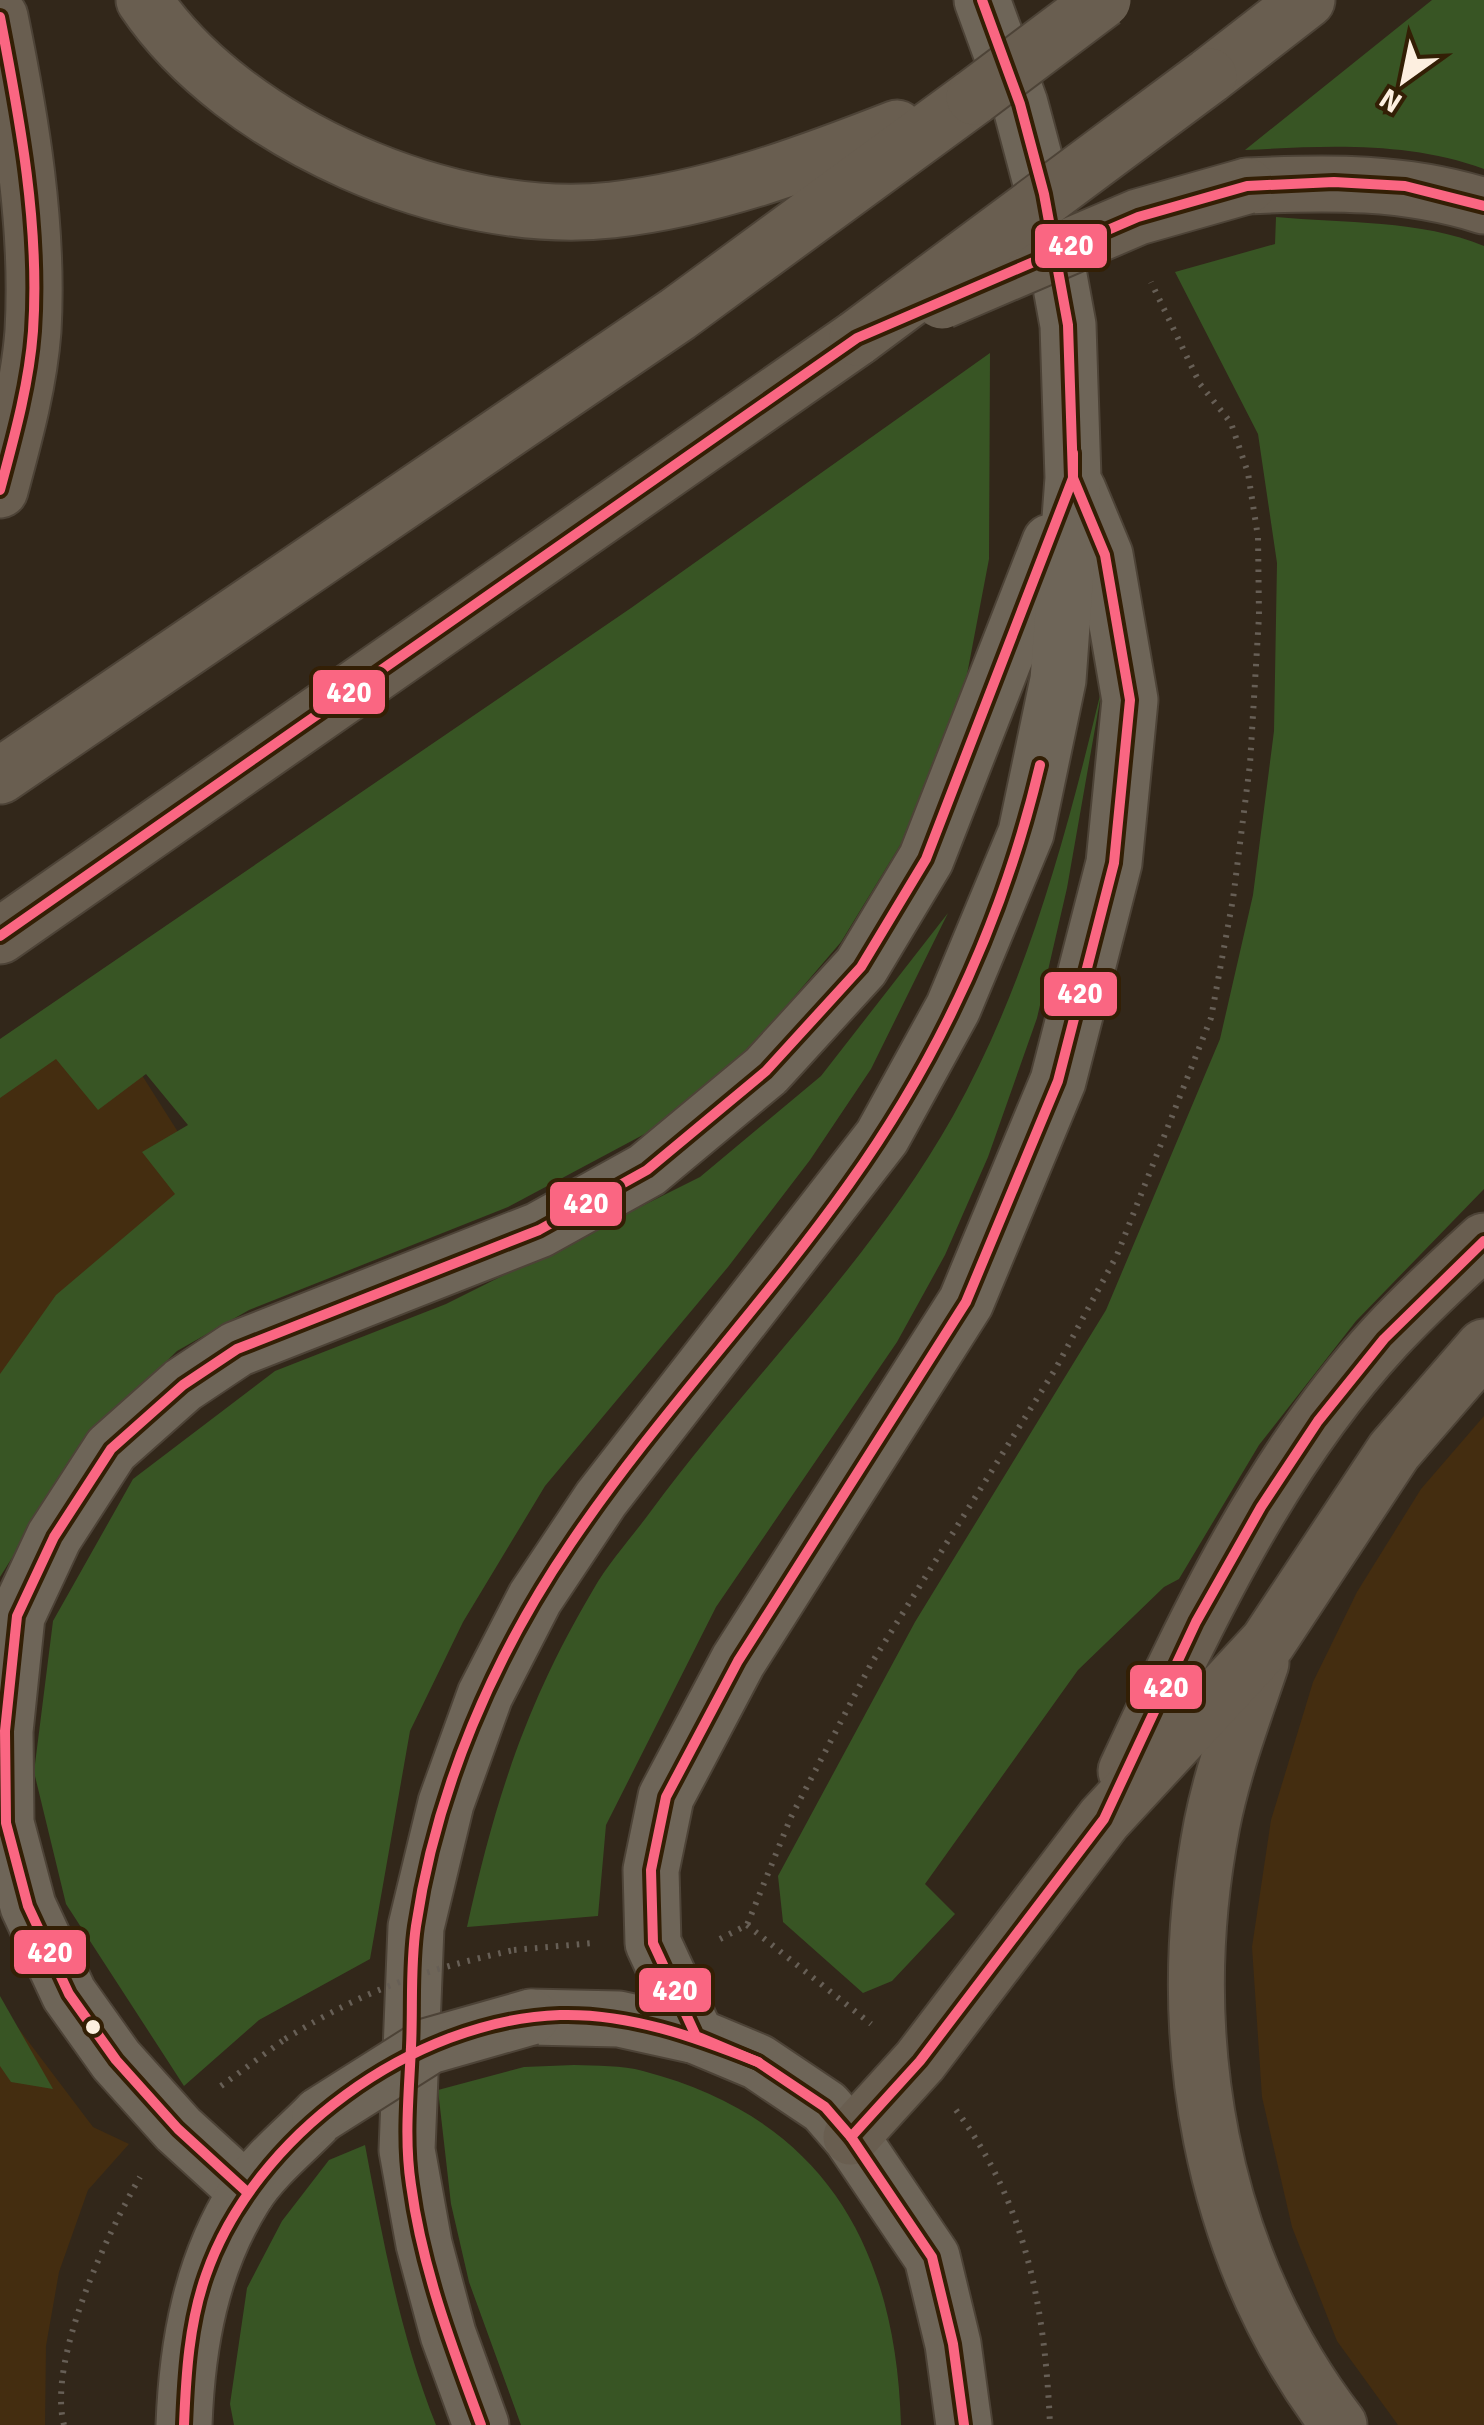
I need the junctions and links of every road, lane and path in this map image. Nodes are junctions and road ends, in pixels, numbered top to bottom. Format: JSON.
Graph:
{"nodes":[{"id":1,"x":144,"y":0,"type":"edge"},
{"id":2,"x":982,"y":0,"type":"edge"},
{"id":3,"x":1103,"y":0,"type":"edge"},
{"id":4,"x":1307,"y":0,"type":"edge"},
{"id":5,"x":0,"y":17,"type":"edge"},
{"id":6,"x":812,"y":188,"type":"junction"},
{"id":7,"x":1484,"y":206,"type":"edge"},
{"id":8,"x":856,"y":338,"type":"junction"},
{"id":9,"x":1073,"y":478,"type":"junction"},
{"id":10,"x":0,"y":490,"type":"edge"},
{"id":11,"x":0,"y":776,"type":"edge"},
{"id":12,"x":0,"y":936,"type":"edge"},
{"id":13,"x":1484,"y":1241,"type":"edge"},
{"id":14,"x":1484,"y":1347,"type":"edge"},
{"id":15,"x":1268,"y":1642,"type":"junction"},
{"id":16,"x":1104,"y":1819,"type":"junction"},
{"id":17,"x":747,"y":1926,"type":"dead end"},
{"id":18,"x":514,"y":1950,"type":"dead end"},
{"id":19,"x":696,"y":2036,"type":"junction"},
{"id":20,"x":920,"y":2061,"type":"junction"},
{"id":21,"x":178,"y":2130,"type":"junction"},
{"id":22,"x":851,"y":2137,"type":"junction"},
{"id":23,"x":247,"y":2192,"type":"junction"},
{"id":24,"x":64,"y":2425,"type":"edge"},
{"id":25,"x":184,"y":2425,"type":"edge"},
{"id":26,"x":481,"y":2425,"type":"edge"},
{"id":27,"x":964,"y":2425,"type":"edge"},
{"id":28,"x":1050,"y":2425,"type":"edge"},
{"id":29,"x":1339,"y":2425,"type":"edge"}],
"edges":[{"from":1,"to":6,"type":"highway"},
{"from":2,"to":9,"type":"main road"},
{"from":3,"to":6,"type":"highway","bridge":true},
{"from":4,"to":8,"type":"highway","bridge":true},
{"from":5,"to":10,"type":"highway"},
{"from":6,"to":11,"type":"highway"},
{"from":7,"to":8,"type":"highway","bridge":true},
{"from":8,"to":12,"type":"highway"},
{"from":9,"to":19,"type":"main road"},
{"from":9,"to":21,"type":"main road"},
{"from":9,"to":26,"type":"main road"},
{"from":13,"to":16,"type":"highway"},
{"from":14,"to":15,"type":"highway"},
{"from":15,"to":16,"type":"highway"},
{"from":15,"to":29,"type":"highway"},
{"from":16,"to":20,"type":"highway"},
{"from":17,"to":20,"type":"path"},
{"from":18,"to":21,"type":"path","bridge":true},
{"from":19,"to":22,"type":"main road"},
{"from":19,"to":23,"type":"main road","bridge":true},
{"from":20,"to":22,"type":"highway"},
{"from":20,"to":28,"type":"path"},
{"from":21,"to":23,"type":"main road"},
{"from":21,"to":24,"type":"path"},
{"from":22,"to":27,"type":"main road"},
{"from":23,"to":25,"type":"main road"}]}
